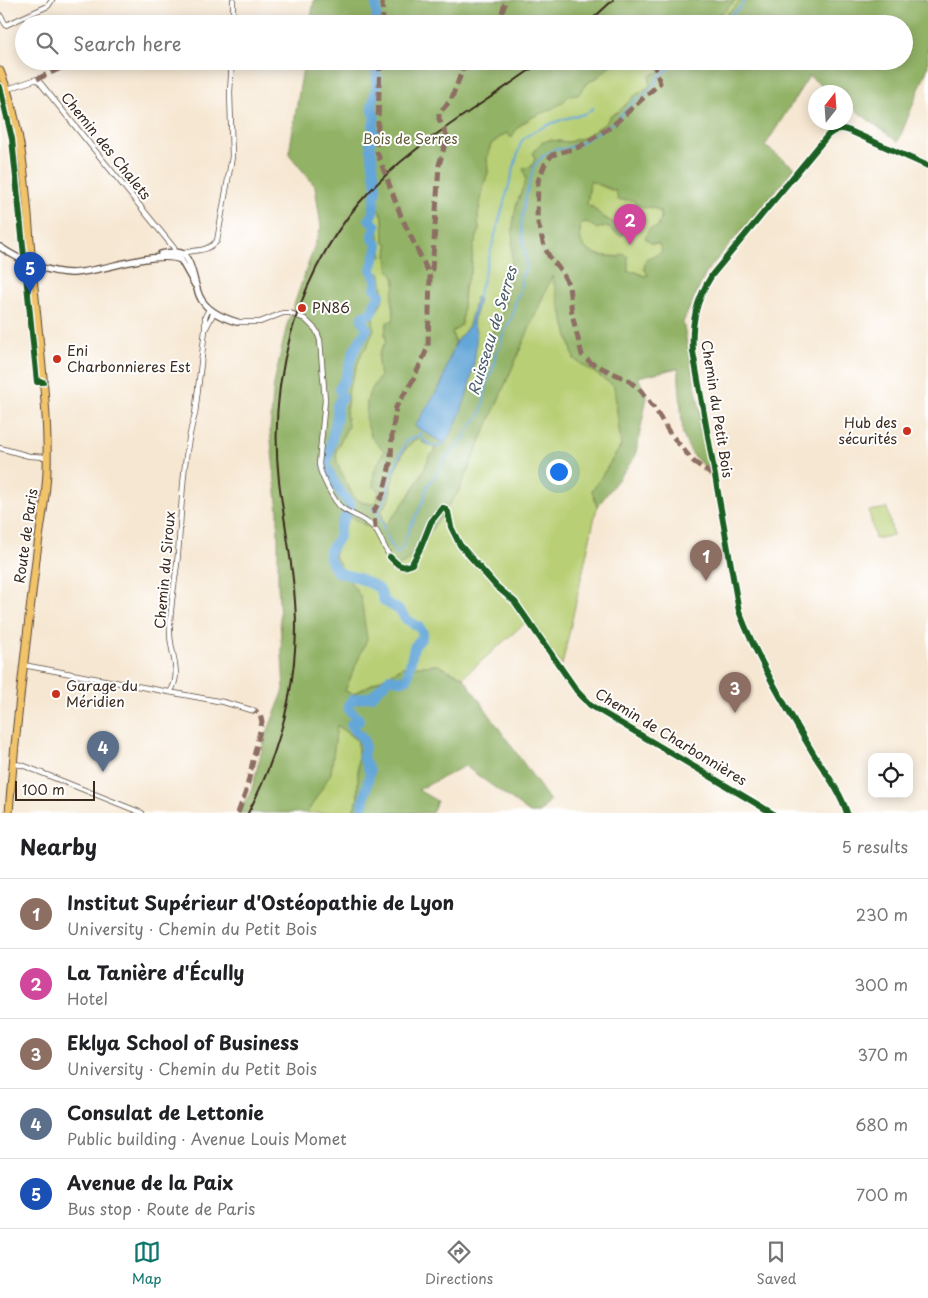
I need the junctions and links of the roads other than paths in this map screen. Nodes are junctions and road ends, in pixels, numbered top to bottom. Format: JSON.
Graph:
{"nodes":[{"id":1,"x":52,"y":0,"type":"edge"},
{"id":2,"x":233,"y":0,"type":"edge"},
{"id":3,"x":0,"y":15,"type":"edge"},
{"id":4,"x":29,"y":15,"type":"edge"},
{"id":5,"x":233,"y":15,"type":"edge"},
{"id":6,"x":15,"y":22,"type":"edge"},
{"id":7,"x":0,"y":70,"type":"edge"},
{"id":8,"x":231,"y":70,"type":"edge"},
{"id":9,"x":5,"y":91,"type":"junction"},
{"id":10,"x":928,"y":166,"type":"edge"},
{"id":11,"x":0,"y":247,"type":"edge"},
{"id":12,"x":178,"y":255,"type":"junction"},
{"id":13,"x":32,"y":264,"type":"junction"},
{"id":14,"x":212,"y":311,"type":"junction"},
{"id":15,"x":237,"y":322,"type":"joint"},
{"id":16,"x":0,"y":448,"type":"edge"},
{"id":17,"x":47,"y":457,"type":"junction"},
{"id":18,"x":23,"y":665,"type":"junction"},
{"id":19,"x":170,"y":692,"type":"junction"},
{"id":20,"x":255,"y":711,"type":"dead end"},
{"id":21,"x":14,"y":764,"type":"junction"},
{"id":22,"x":9,"y":813,"type":"edge"},
{"id":23,"x":142,"y":813,"type":"edge"},
{"id":24,"x":772,"y":813,"type":"edge"},
{"id":25,"x":847,"y":813,"type":"edge"}],
"edges":[{"from":1,"to":4,"type":"street"},
{"from":2,"to":5,"type":"street"},
{"from":3,"to":6,"type":"street"},
{"from":7,"to":9,"type":"main road","name":"Route de Paris"},
{"from":8,"to":12,"type":"street"},
{"from":9,"to":12,"type":"street","name":"Chemin des Chalets"},
{"from":9,"to":13,"type":"main road","name":"Route de Paris"},
{"from":10,"to":25,"type":"street","name":"Chemin du Petit Bois"},
{"from":11,"to":13,"type":"street"},
{"from":12,"to":13,"type":"street"},
{"from":12,"to":14,"type":"street"},
{"from":13,"to":17,"type":"main road","name":"Route de Paris"},
{"from":14,"to":15,"type":"street"},
{"from":14,"to":19,"type":"street","name":"Chemin du Siroux"},
{"from":15,"to":24,"type":"street","name":"Chemin de Charbonnières"},
{"from":16,"to":17,"type":"street"},
{"from":17,"to":18,"type":"main road","name":"Route de Paris"},
{"from":18,"to":19,"type":"street"},
{"from":18,"to":21,"type":"main road","name":"Route de Paris"},
{"from":19,"to":20,"type":"street"},
{"from":21,"to":22,"type":"main road","name":"Route de Paris"},
{"from":21,"to":23,"type":"street"}]}
